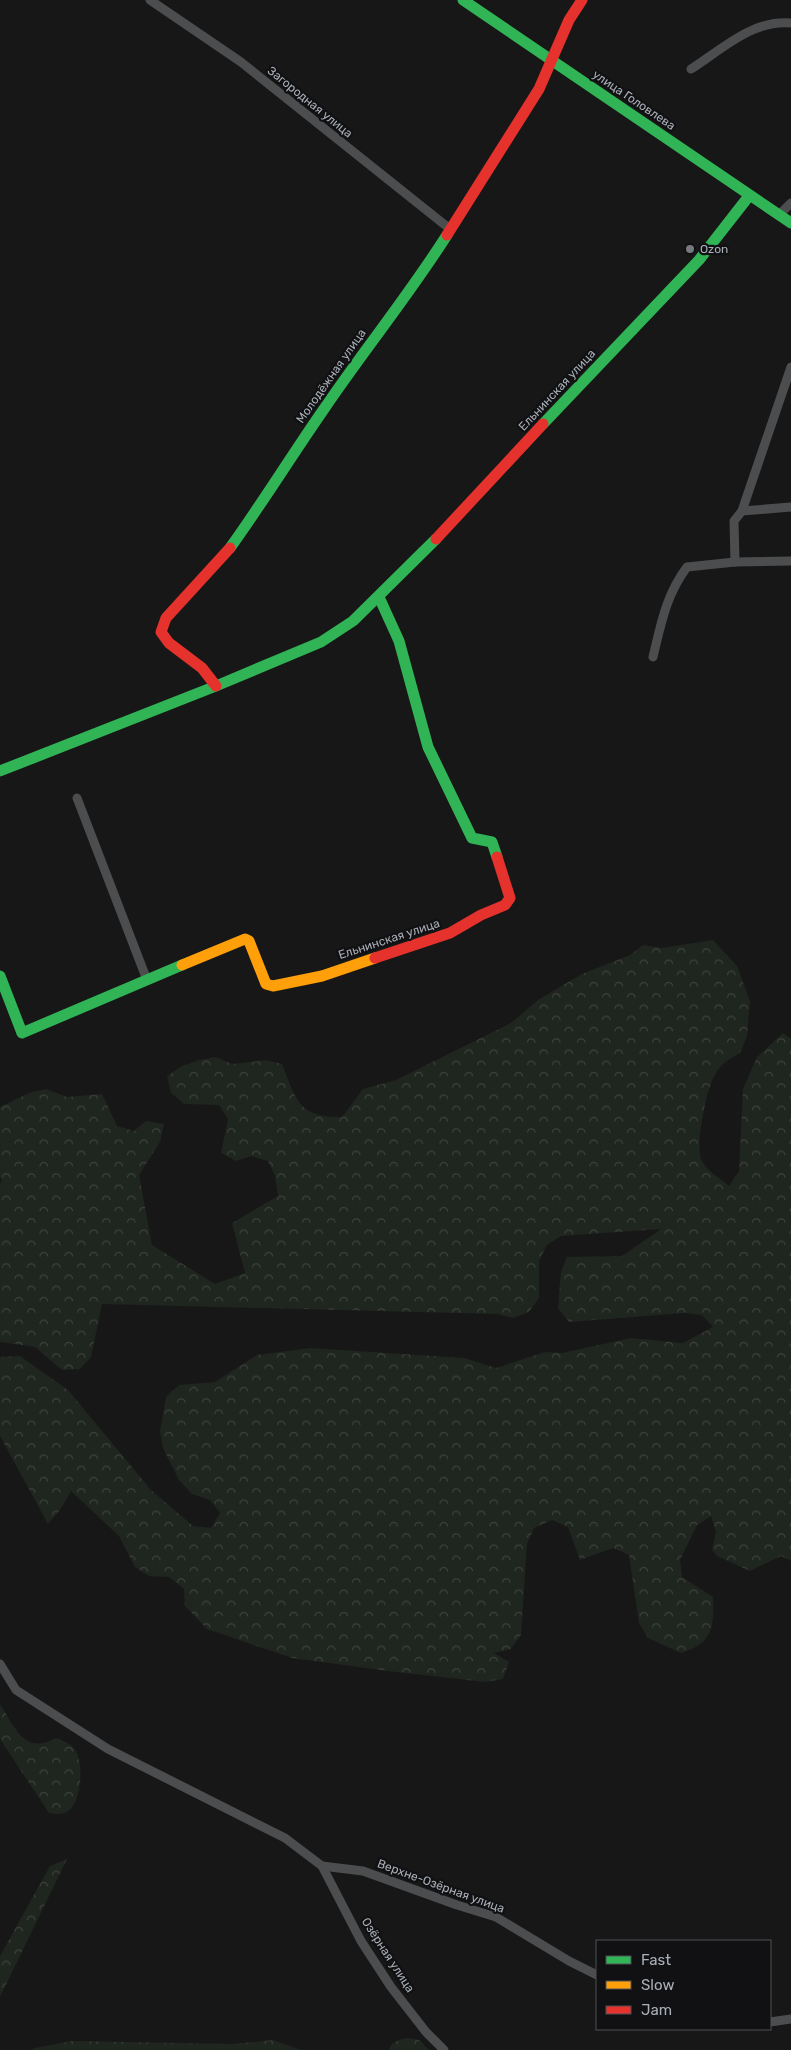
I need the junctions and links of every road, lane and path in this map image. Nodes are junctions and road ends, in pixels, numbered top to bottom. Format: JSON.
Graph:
{"nodes":[{"id":1,"x":150,"y":0,"type":"edge"},
{"id":2,"x":463,"y":0,"type":"edge"},
{"id":3,"x":582,"y":0,"type":"edge"},
{"id":4,"x":791,"y":23,"type":"edge"},
{"id":5,"x":553,"y":61,"type":"junction"},
{"id":6,"x":691,"y":69,"type":"dead end"},
{"id":7,"x":749,"y":196,"type":"junction"},
{"id":8,"x":791,"y":203,"type":"edge"},
{"id":9,"x":779,"y":215,"type":"junction"},
{"id":10,"x":791,"y":223,"type":"edge"},
{"id":11,"x":450,"y":229,"type":"junction"},
{"id":12,"x":791,"y":367,"type":"edge"},
{"id":13,"x":743,"y":506,"type":"junction"},
{"id":14,"x":791,"y":508,"type":"edge"},
{"id":15,"x":791,"y":560,"type":"edge"},
{"id":16,"x":731,"y":562,"type":"junction"},
{"id":17,"x":379,"y":597,"type":"junction"},
{"id":18,"x":653,"y":658,"type":"dead end"},
{"id":19,"x":216,"y":686,"type":"junction"},
{"id":20,"x":0,"y":771,"type":"edge"},
{"id":21,"x":77,"y":798,"type":"dead end"},
{"id":22,"x":148,"y":980,"type":"junction"},
{"id":23,"x":1,"y":983,"type":"edge"},
{"id":24,"x":0,"y":1664,"type":"edge"},
{"id":25,"x":322,"y":1866,"type":"junction"},
{"id":26,"x":596,"y":1975,"type":"edge"},
{"id":27,"x":791,"y":2019,"type":"edge"},
{"id":28,"x":771,"y":2022,"type":"edge"},
{"id":29,"x":444,"y":2050,"type":"edge"}],
"edges":[{"from":1,"to":11,"type":"street","name":"Загородная улица"},
{"from":2,"to":5,"type":"street","name":"улица Головлева"},
{"from":3,"to":5,"type":"street","name":"Молодёжная улица"},
{"from":4,"to":6,"type":"street"},
{"from":5,"to":7,"type":"street","name":"улица Головлева"},
{"from":5,"to":11,"type":"street","name":"Молодёжная улица"},
{"from":7,"to":9,"type":"street","name":"улица Головлева"},
{"from":7,"to":17,"type":"street","name":"Ельнинская улица"},
{"from":8,"to":9,"type":"street"},
{"from":9,"to":10,"type":"street","name":"улица Головлева"},
{"from":11,"to":19,"type":"street","name":"Молодёжная улица"},
{"from":12,"to":13,"type":"street"},
{"from":13,"to":14,"type":"street"},
{"from":13,"to":16,"type":"street"},
{"from":15,"to":16,"type":"street"},
{"from":16,"to":18,"type":"street"},
{"from":17,"to":19,"type":"street","name":"Ельнинская улица"},
{"from":17,"to":22,"type":"street","name":"Ельнинская улица"},
{"from":19,"to":20,"type":"street","name":"Ельнинская улица"},
{"from":21,"to":22,"type":"street"},
{"from":22,"to":23,"type":"street","name":"Ельнинская улица"},
{"from":24,"to":25,"type":"street"},
{"from":25,"to":26,"type":"street","name":"Верхне-Озёрная улица"},
{"from":25,"to":29,"type":"street","name":"Озёрная улица"},
{"from":27,"to":28,"type":"street"}]}
